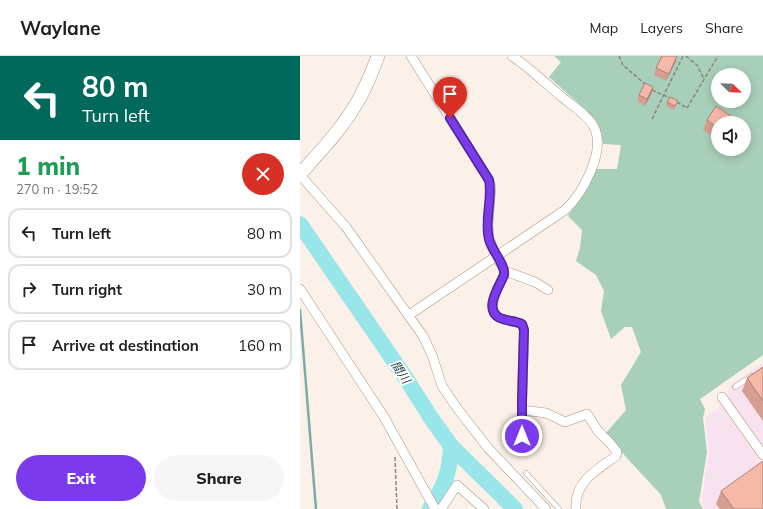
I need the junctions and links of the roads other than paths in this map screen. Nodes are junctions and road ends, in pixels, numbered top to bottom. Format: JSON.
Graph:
{"nodes":[{"id":1,"x":378,"y":56,"type":"edge"},
{"id":2,"x":411,"y":56,"type":"edge"},
{"id":3,"x":512,"y":56,"type":"edge"},
{"id":4,"x":300,"y":174,"type":"edge"},
{"id":5,"x":496,"y":256,"type":"junction"},
{"id":6,"x":505,"y":271,"type":"junction"},
{"id":7,"x":300,"y":289,"type":"edge"},
{"id":8,"x":548,"y":290,"type":"dead end"},
{"id":9,"x":409,"y":315,"type":"junction"},
{"id":10,"x":757,"y":372,"type":"edge"},
{"id":11,"x":735,"y":387,"type":"dead end"},
{"id":12,"x":722,"y":397,"type":"dead end"},
{"id":13,"x":522,"y":410,"type":"junction"},
{"id":14,"x":522,"y":436,"type":"dead end"},
{"id":15,"x":763,"y":455,"type":"edge"},
{"id":16,"x":526,"y":473,"type":"dead end"},
{"id":17,"x":436,"y":509,"type":"edge"},
{"id":18,"x":441,"y":509,"type":"edge"},
{"id":19,"x":484,"y":509,"type":"edge"},
{"id":20,"x":546,"y":509,"type":"edge"},
{"id":21,"x":559,"y":509,"type":"edge"},
{"id":22,"x":576,"y":509,"type":"edge"}],
"edges":[{"from":1,"to":4,"type":"main road"},
{"from":2,"to":5,"type":"street"},
{"from":3,"to":5,"type":"street"},
{"from":4,"to":9,"type":"street"},
{"from":5,"to":6,"type":"street"},
{"from":5,"to":9,"type":"street"},
{"from":6,"to":8,"type":"street"},
{"from":6,"to":13,"type":"street"},
{"from":7,"to":17,"type":"street"},
{"from":9,"to":20,"type":"street"},
{"from":10,"to":11,"type":"lane"},
{"from":12,"to":15,"type":"street"},
{"from":13,"to":14,"type":"street"},
{"from":13,"to":22,"type":"street"},
{"from":16,"to":21,"type":"lane"},
{"from":18,"to":19,"type":"street"}]}
